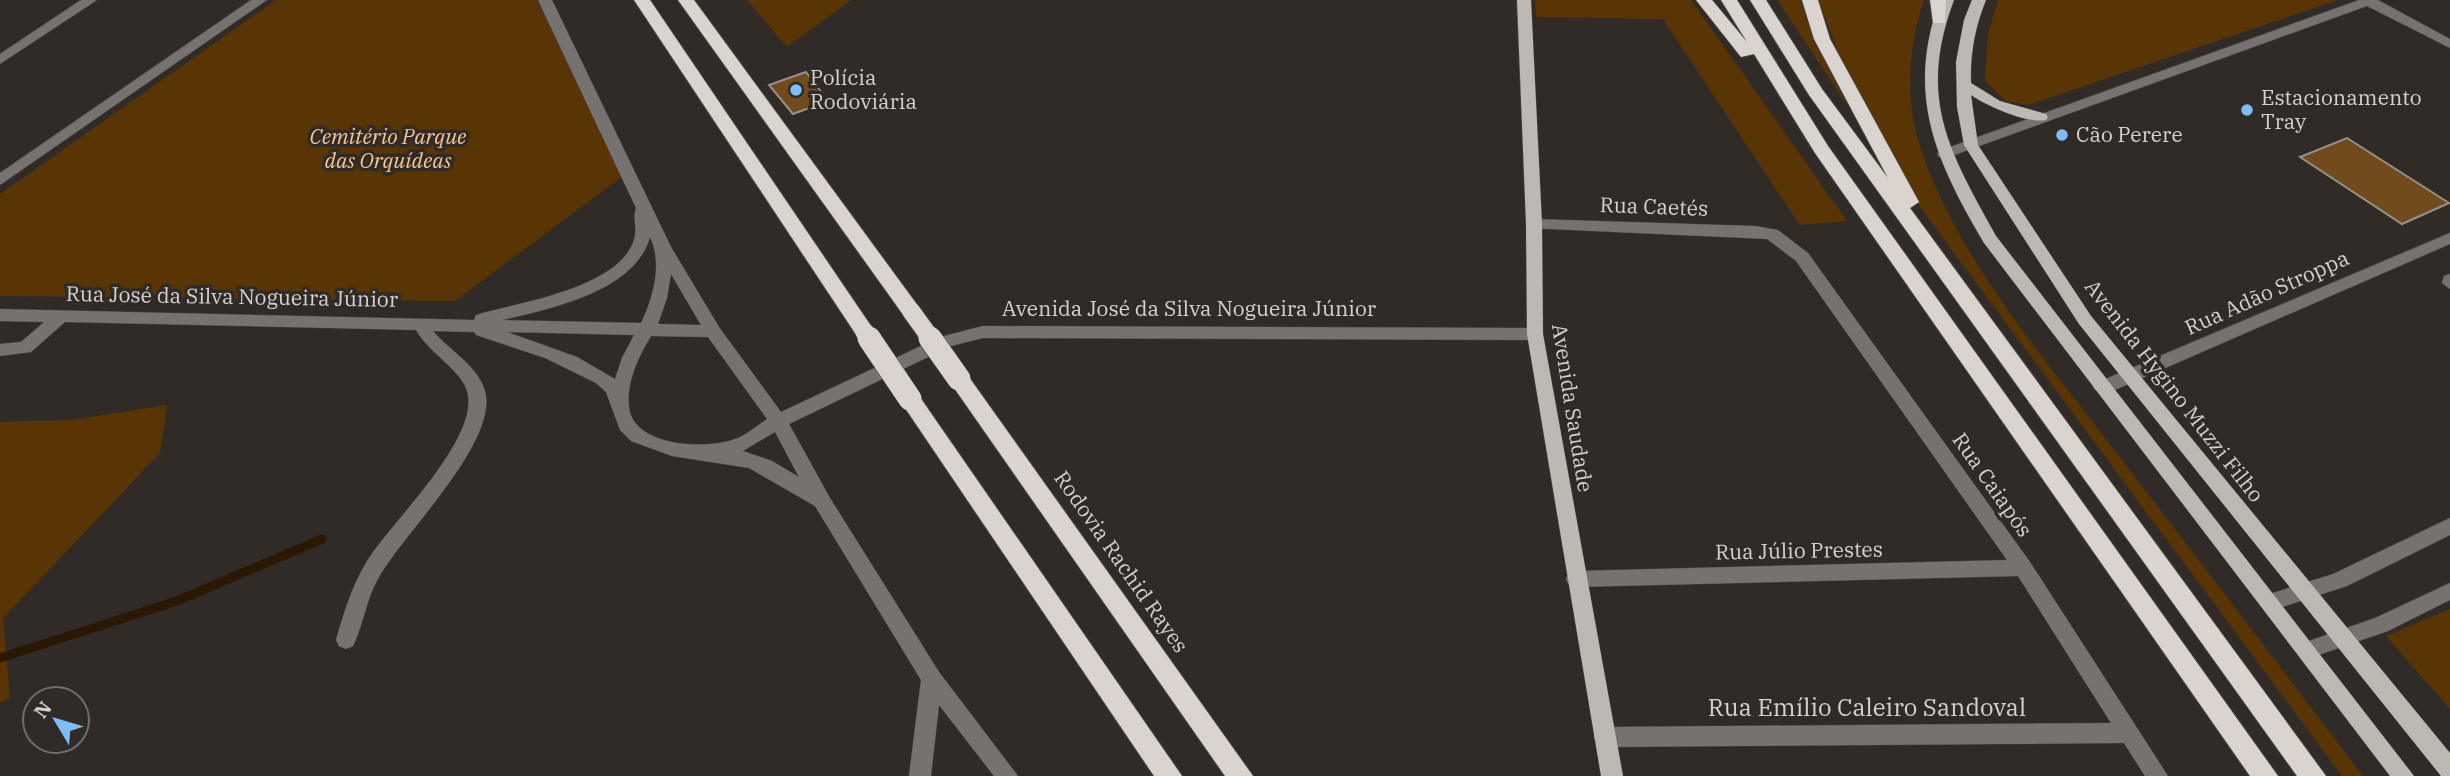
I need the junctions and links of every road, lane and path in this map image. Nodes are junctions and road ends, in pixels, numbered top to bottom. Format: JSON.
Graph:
{"nodes":[{"id":1,"x":90,"y":0,"type":"edge"},
{"id":2,"x":260,"y":0,"type":"edge"},
{"id":3,"x":545,"y":0,"type":"edge"},
{"id":4,"x":642,"y":0,"type":"edge"},
{"id":5,"x":686,"y":0,"type":"edge"},
{"id":6,"x":1524,"y":0,"type":"edge"},
{"id":7,"x":1704,"y":0,"type":"edge"},
{"id":8,"x":1729,"y":0,"type":"edge"},
{"id":9,"x":1758,"y":0,"type":"edge"},
{"id":10,"x":1810,"y":0,"type":"edge"},
{"id":11,"x":1938,"y":0,"type":"edge"},
{"id":12,"x":1947,"y":0,"type":"edge"},
{"id":13,"x":1979,"y":0,"type":"edge"},
{"id":14,"x":2368,"y":0,"type":"edge"},
{"id":15,"x":1939,"y":20,"type":"junction"},
{"id":16,"x":2450,"y":44,"type":"edge"},
{"id":17,"x":0,"y":60,"type":"edge"},
{"id":18,"x":1963,"y":84,"type":"junction"},
{"id":19,"x":2041,"y":117,"type":"junction"},
{"id":20,"x":1971,"y":145,"type":"junction"},
{"id":21,"x":1821,"y":149,"type":"junction"},
{"id":22,"x":1944,"y":154,"type":"junction"},
{"id":23,"x":0,"y":180,"type":"edge"},
{"id":24,"x":642,"y":208,"type":"junction"},
{"id":25,"x":1534,"y":224,"type":"junction"},
{"id":26,"x":1772,"y":234,"type":"joint"},
{"id":27,"x":2450,"y":238,"type":"edge"},
{"id":28,"x":663,"y":247,"type":"junction"},
{"id":29,"x":1973,"y":310,"type":"junction"},
{"id":30,"x":0,"y":315,"type":"edge"},
{"id":31,"x":63,"y":315,"type":"junction"},
{"id":32,"x":421,"y":324,"type":"junction"},
{"id":33,"x":462,"y":325,"type":"junction"},
{"id":34,"x":645,"y":330,"type":"junction"},
{"id":35,"x":713,"y":331,"type":"junction"},
{"id":36,"x":1535,"y":334,"type":"junction"},
{"id":37,"x":0,"y":350,"type":"edge"},
{"id":38,"x":2131,"y":377,"type":"junction"},
{"id":39,"x":2102,"y":388,"type":"junction"},
{"id":40,"x":620,"y":409,"type":"junction"},
{"id":41,"x":778,"y":421,"type":"junction"},
{"id":42,"x":704,"y":453,"type":"junction"},
{"id":43,"x":823,"y":503,"type":"junction"},
{"id":44,"x":2450,"y":526,"type":"edge"},
{"id":45,"x":2023,"y":568,"type":"junction"},
{"id":46,"x":1576,"y":579,"type":"junction"},
{"id":47,"x":2450,"y":591,"type":"edge"},
{"id":48,"x":2307,"y":594,"type":"junction"},
{"id":49,"x":2270,"y":602,"type":"junction"},
{"id":50,"x":2345,"y":639,"type":"junction"},
{"id":51,"x":346,"y":640,"type":"dead end"},
{"id":52,"x":2307,"y":650,"type":"junction"},
{"id":53,"x":932,"y":679,"type":"junction"},
{"id":54,"x":2129,"y":733,"type":"junction"},
{"id":55,"x":1605,"y":737,"type":"junction"},
{"id":56,"x":2450,"y":770,"type":"edge"},
{"id":57,"x":920,"y":776,"type":"edge"},
{"id":58,"x":1007,"y":776,"type":"edge"},
{"id":59,"x":1169,"y":776,"type":"edge"},
{"id":60,"x":1240,"y":776,"type":"edge"},
{"id":61,"x":1612,"y":776,"type":"edge"},
{"id":62,"x":2157,"y":776,"type":"edge"},
{"id":63,"x":2264,"y":776,"type":"edge"},
{"id":64,"x":2313,"y":776,"type":"edge"},
{"id":65,"x":2403,"y":776,"type":"edge"}],
"edges":[{"from":1,"to":17,"type":"street"},
{"from":2,"to":23,"type":"street"},
{"from":3,"to":24,"type":"street"},
{"from":4,"to":59,"type":"highway","bridge":true},
{"from":5,"to":60,"type":"highway","name":"Rodovia Rachid Rayes","bridge":true},
{"from":6,"to":25,"type":"main road","name":"Avenida Saudade"},
{"from":7,"to":21,"type":"highway"},
{"from":8,"to":21,"type":"highway"},
{"from":9,"to":29,"type":"highway"},
{"from":10,"to":29,"type":"highway"},
{"from":11,"to":15,"type":"highway"},
{"from":12,"to":15,"type":"main road"},
{"from":13,"to":18,"type":"main road","name":"Avenida Hygino Muzzi Filho"},
{"from":14,"to":16,"type":"street"},
{"from":14,"to":19,"type":"street"},
{"from":15,"to":22,"type":"main road"},
{"from":18,"to":19,"type":"main road"},
{"from":18,"to":20,"type":"main road","name":"Avenida Hygino Muzzi Filho"},
{"from":19,"to":20,"type":"street"},
{"from":20,"to":22,"type":"street"},
{"from":20,"to":38,"type":"main road","name":"Avenida Hygino Muzzi Filho"},
{"from":21,"to":63,"type":"highway"},
{"from":22,"to":39,"type":"main road"},
{"from":24,"to":28,"type":"street"},
{"from":24,"to":33,"type":"street"},
{"from":25,"to":26,"type":"street","name":"Rua Caetés"},
{"from":25,"to":36,"type":"main road","name":"Avenida Saudade"},
{"from":26,"to":45,"type":"street","name":"Rua Caiapós"},
{"from":27,"to":38,"type":"street","name":"Rua Adão Stroppa"},
{"from":28,"to":34,"type":"street"},
{"from":28,"to":35,"type":"street"},
{"from":29,"to":64,"type":"highway"},
{"from":30,"to":31,"type":"street","name":"Rua José da Silva Nogueira Júnior"},
{"from":31,"to":32,"type":"street","name":"Rua José da Silva Nogueira Júnior"},
{"from":31,"to":37,"type":"street"},
{"from":32,"to":33,"type":"street","name":"Rua José da Silva Nogueira Júnior"},
{"from":32,"to":51,"type":"street"},
{"from":33,"to":34,"type":"street","name":"Rua José da Silva Nogueira Júnior"},
{"from":33,"to":40,"type":"street","name":"Rua José da Silva Nogueira Júnior"},
{"from":34,"to":35,"type":"street"},
{"from":34,"to":40,"type":"street"},
{"from":35,"to":41,"type":"street"},
{"from":36,"to":41,"type":"street","name":"Avenida José da Silva Nogueira Júnior"},
{"from":36,"to":46,"type":"main road","name":"Avenida Saudade"},
{"from":38,"to":39,"type":"street","name":"Rua Adão Stroppa"},
{"from":38,"to":48,"type":"main road","name":"Avenida Hygino Muzzi Filho"},
{"from":39,"to":49,"type":"main road"},
{"from":40,"to":42,"type":"street"},
{"from":41,"to":42,"type":"street"},
{"from":41,"to":43,"type":"street"},
{"from":42,"to":43,"type":"street"},
{"from":43,"to":53,"type":"street"},
{"from":44,"to":48,"type":"street"},
{"from":45,"to":46,"type":"street","name":"Rua Júlio Prestes"},
{"from":45,"to":54,"type":"street","name":"Rua Caiapós"},
{"from":46,"to":55,"type":"main road","name":"Avenida Saudade"},
{"from":47,"to":50,"type":"street"},
{"from":48,"to":49,"type":"street"},
{"from":48,"to":50,"type":"main road","name":"Avenida Hygino Muzzi Filho"},
{"from":49,"to":52,"type":"main road"},
{"from":50,"to":52,"type":"street"},
{"from":50,"to":56,"type":"main road","name":"Avenida Hygino Muzzi Filho"},
{"from":52,"to":65,"type":"main road"},
{"from":53,"to":57,"type":"street"},
{"from":53,"to":58,"type":"street"},
{"from":54,"to":55,"type":"street","name":"Rua Emílio Caleiro Sandoval"},
{"from":54,"to":62,"type":"street","name":"Rua Caiapós"},
{"from":55,"to":61,"type":"main road","name":"Avenida Saudade"}]}
